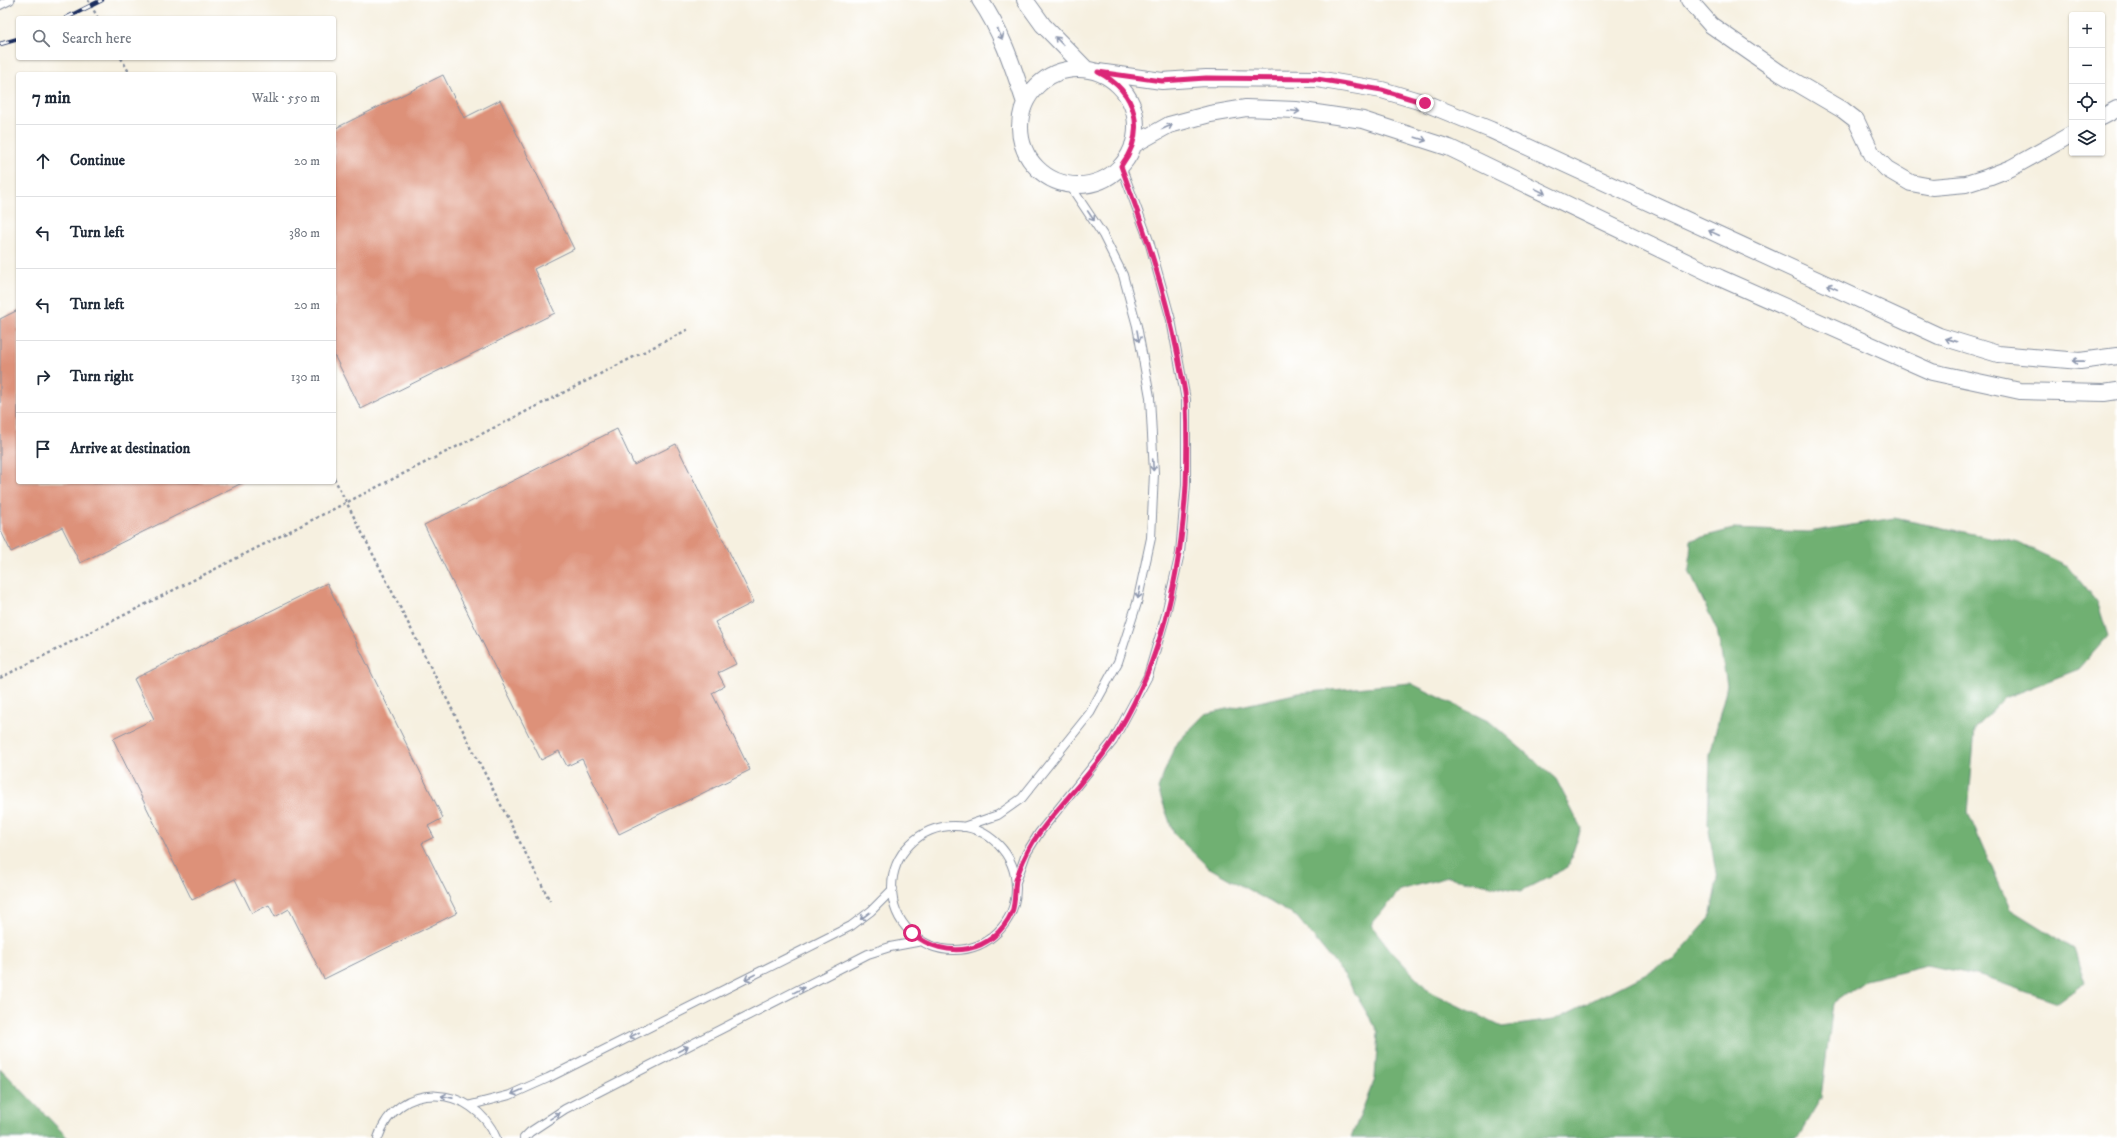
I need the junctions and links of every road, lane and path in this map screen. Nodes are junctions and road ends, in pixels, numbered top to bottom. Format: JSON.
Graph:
{"nodes":[{"id":1,"x":10,"y":0,"type":"edge"},
{"id":2,"x":88,"y":0,"type":"edge"},
{"id":3,"x":980,"y":0,"type":"edge"},
{"id":4,"x":1025,"y":0,"type":"edge"},
{"id":5,"x":1689,"y":0,"type":"edge"},
{"id":6,"x":0,"y":5,"type":"edge"},
{"id":7,"x":97,"y":16,"type":"edge"},
{"id":8,"x":122,"y":60,"type":"edge"},
{"id":9,"x":1092,"y":71,"type":"junction"},
{"id":10,"x":129,"y":72,"type":"edge"},
{"id":11,"x":1025,"y":103,"type":"junction"},
{"id":12,"x":2117,"y":109,"type":"edge"},
{"id":13,"x":2105,"y":115,"type":"edge"},
{"id":14,"x":2069,"y":136,"type":"edge"},
{"id":15,"x":1133,"y":145,"type":"junction"},
{"id":16,"x":1121,"y":166,"type":"junction"},
{"id":17,"x":1069,"y":184,"type":"junction"},
{"id":18,"x":689,"y":329,"type":"dead end"},
{"id":19,"x":2117,"y":356,"type":"edge"},
{"id":20,"x":2117,"y":391,"type":"edge"},
{"id":21,"x":336,"y":482,"type":"edge"},
{"id":22,"x":346,"y":502,"type":"junction"},
{"id":23,"x":0,"y":678,"type":"edge"},
{"id":24,"x":963,"y":827,"type":"junction"},
{"id":25,"x":1016,"y":882,"type":"junction"},
{"id":26,"x":893,"y":889,"type":"junction"},
{"id":27,"x":550,"y":901,"type":"dead end"},
{"id":28,"x":922,"y":941,"type":"junction"},
{"id":29,"x":471,"y":1105,"type":"junction"},
{"id":30,"x":378,"y":1138,"type":"edge"},
{"id":31,"x":496,"y":1138,"type":"edge"},
{"id":32,"x":524,"y":1138,"type":"edge"}],
"edges":[{"from":1,"to":6,"type":"lane"},
{"from":2,"to":7,"type":"path"},
{"from":3,"to":11,"type":"street","one_way":true},
{"from":9,"to":4,"type":"street","one_way":true},
{"from":5,"to":14,"type":"street"},
{"from":8,"to":10,"type":"path"},
{"from":9,"to":11,"type":"street"},
{"from":9,"to":15,"type":"street"},
{"from":19,"to":9,"type":"street","one_way":true},
{"from":11,"to":17,"type":"street"},
{"from":12,"to":13,"type":"street"},
{"from":15,"to":16,"type":"street"},
{"from":15,"to":20,"type":"street","one_way":true},
{"from":16,"to":17,"type":"street"},
{"from":16,"to":25,"type":"lane"},
{"from":17,"to":24,"type":"lane","one_way":true},
{"from":18,"to":22,"type":"path"},
{"from":21,"to":22,"type":"path"},
{"from":22,"to":23,"type":"path"},
{"from":22,"to":27,"type":"path"},
{"from":24,"to":25,"type":"lane"},
{"from":24,"to":26,"type":"lane"},
{"from":25,"to":28,"type":"lane"},
{"from":26,"to":28,"type":"lane"},
{"from":26,"to":29,"type":"lane","one_way":true},
{"from":32,"to":28,"type":"lane","one_way":true},
{"from":29,"to":30,"type":"lane","one_way":true},
{"from":29,"to":31,"type":"lane"}]}
